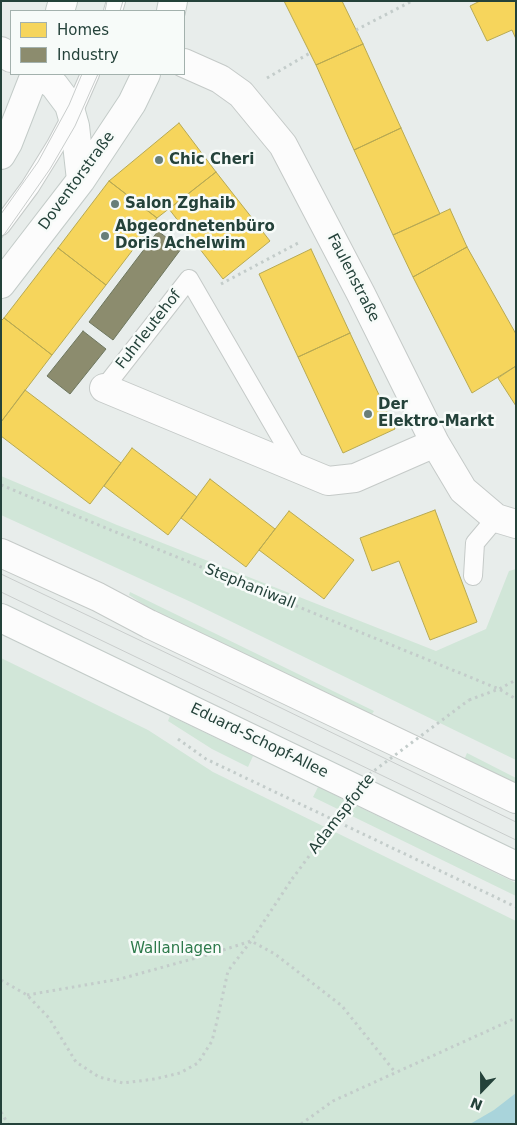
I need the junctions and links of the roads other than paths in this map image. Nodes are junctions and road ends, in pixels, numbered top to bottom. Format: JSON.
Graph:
{"nodes":[{"id":1,"x":185,"y":63,"type":"edge"},
{"id":2,"x":36,"y":75,"type":"edge"},
{"id":3,"x":38,"y":75,"type":"edge"},
{"id":4,"x":90,"y":75,"type":"edge"},
{"id":5,"x":146,"y":75,"type":"edge"},
{"id":6,"x":72,"y":115,"type":"junction"},
{"id":7,"x":1,"y":154,"type":"edge"},
{"id":8,"x":81,"y":180,"type":"junction"},
{"id":9,"x":1,"y":226,"type":"edge"},
{"id":10,"x":1,"y":284,"type":"edge"},
{"id":11,"x":104,"y":388,"type":"joint"},
{"id":12,"x":436,"y":443,"type":"junction"},
{"id":13,"x":299,"y":469,"type":"junction"},
{"id":14,"x":506,"y":521,"type":"edge"},
{"id":15,"x":1,"y":553,"type":"edge"},
{"id":16,"x":473,"y":576,"type":"dead end"},
{"id":17,"x":1,"y":618,"type":"edge"},
{"id":18,"x":516,"y":799,"type":"edge"},
{"id":19,"x":516,"y":866,"type":"edge"}],
"edges":[{"from":1,"to":12,"type":"street","name":"Faulenstraße"},
{"from":2,"to":7,"type":"street"},
{"from":3,"to":6,"type":"street"},
{"from":4,"to":6,"type":"lane"},
{"from":5,"to":8,"type":"street","name":"Doventorstraße"},
{"from":6,"to":8,"type":"street"},
{"from":6,"to":9,"type":"lane"},
{"from":8,"to":10,"type":"street","name":"Doventorstraße"},
{"from":11,"to":13,"type":"street","name":"Fuhrleutehof"},
{"from":11,"to":13,"type":"lane","name":"Fuhrleutehof"},
{"from":12,"to":13,"type":"street","name":"Fuhrleutehof"},
{"from":12,"to":14,"type":"street","name":"Faulenstraße"},
{"from":14,"to":16,"type":"lane"},
{"from":15,"to":18,"type":"street"},
{"from":17,"to":19,"type":"street","name":"Eduard-Schopf-Allee"}]}
